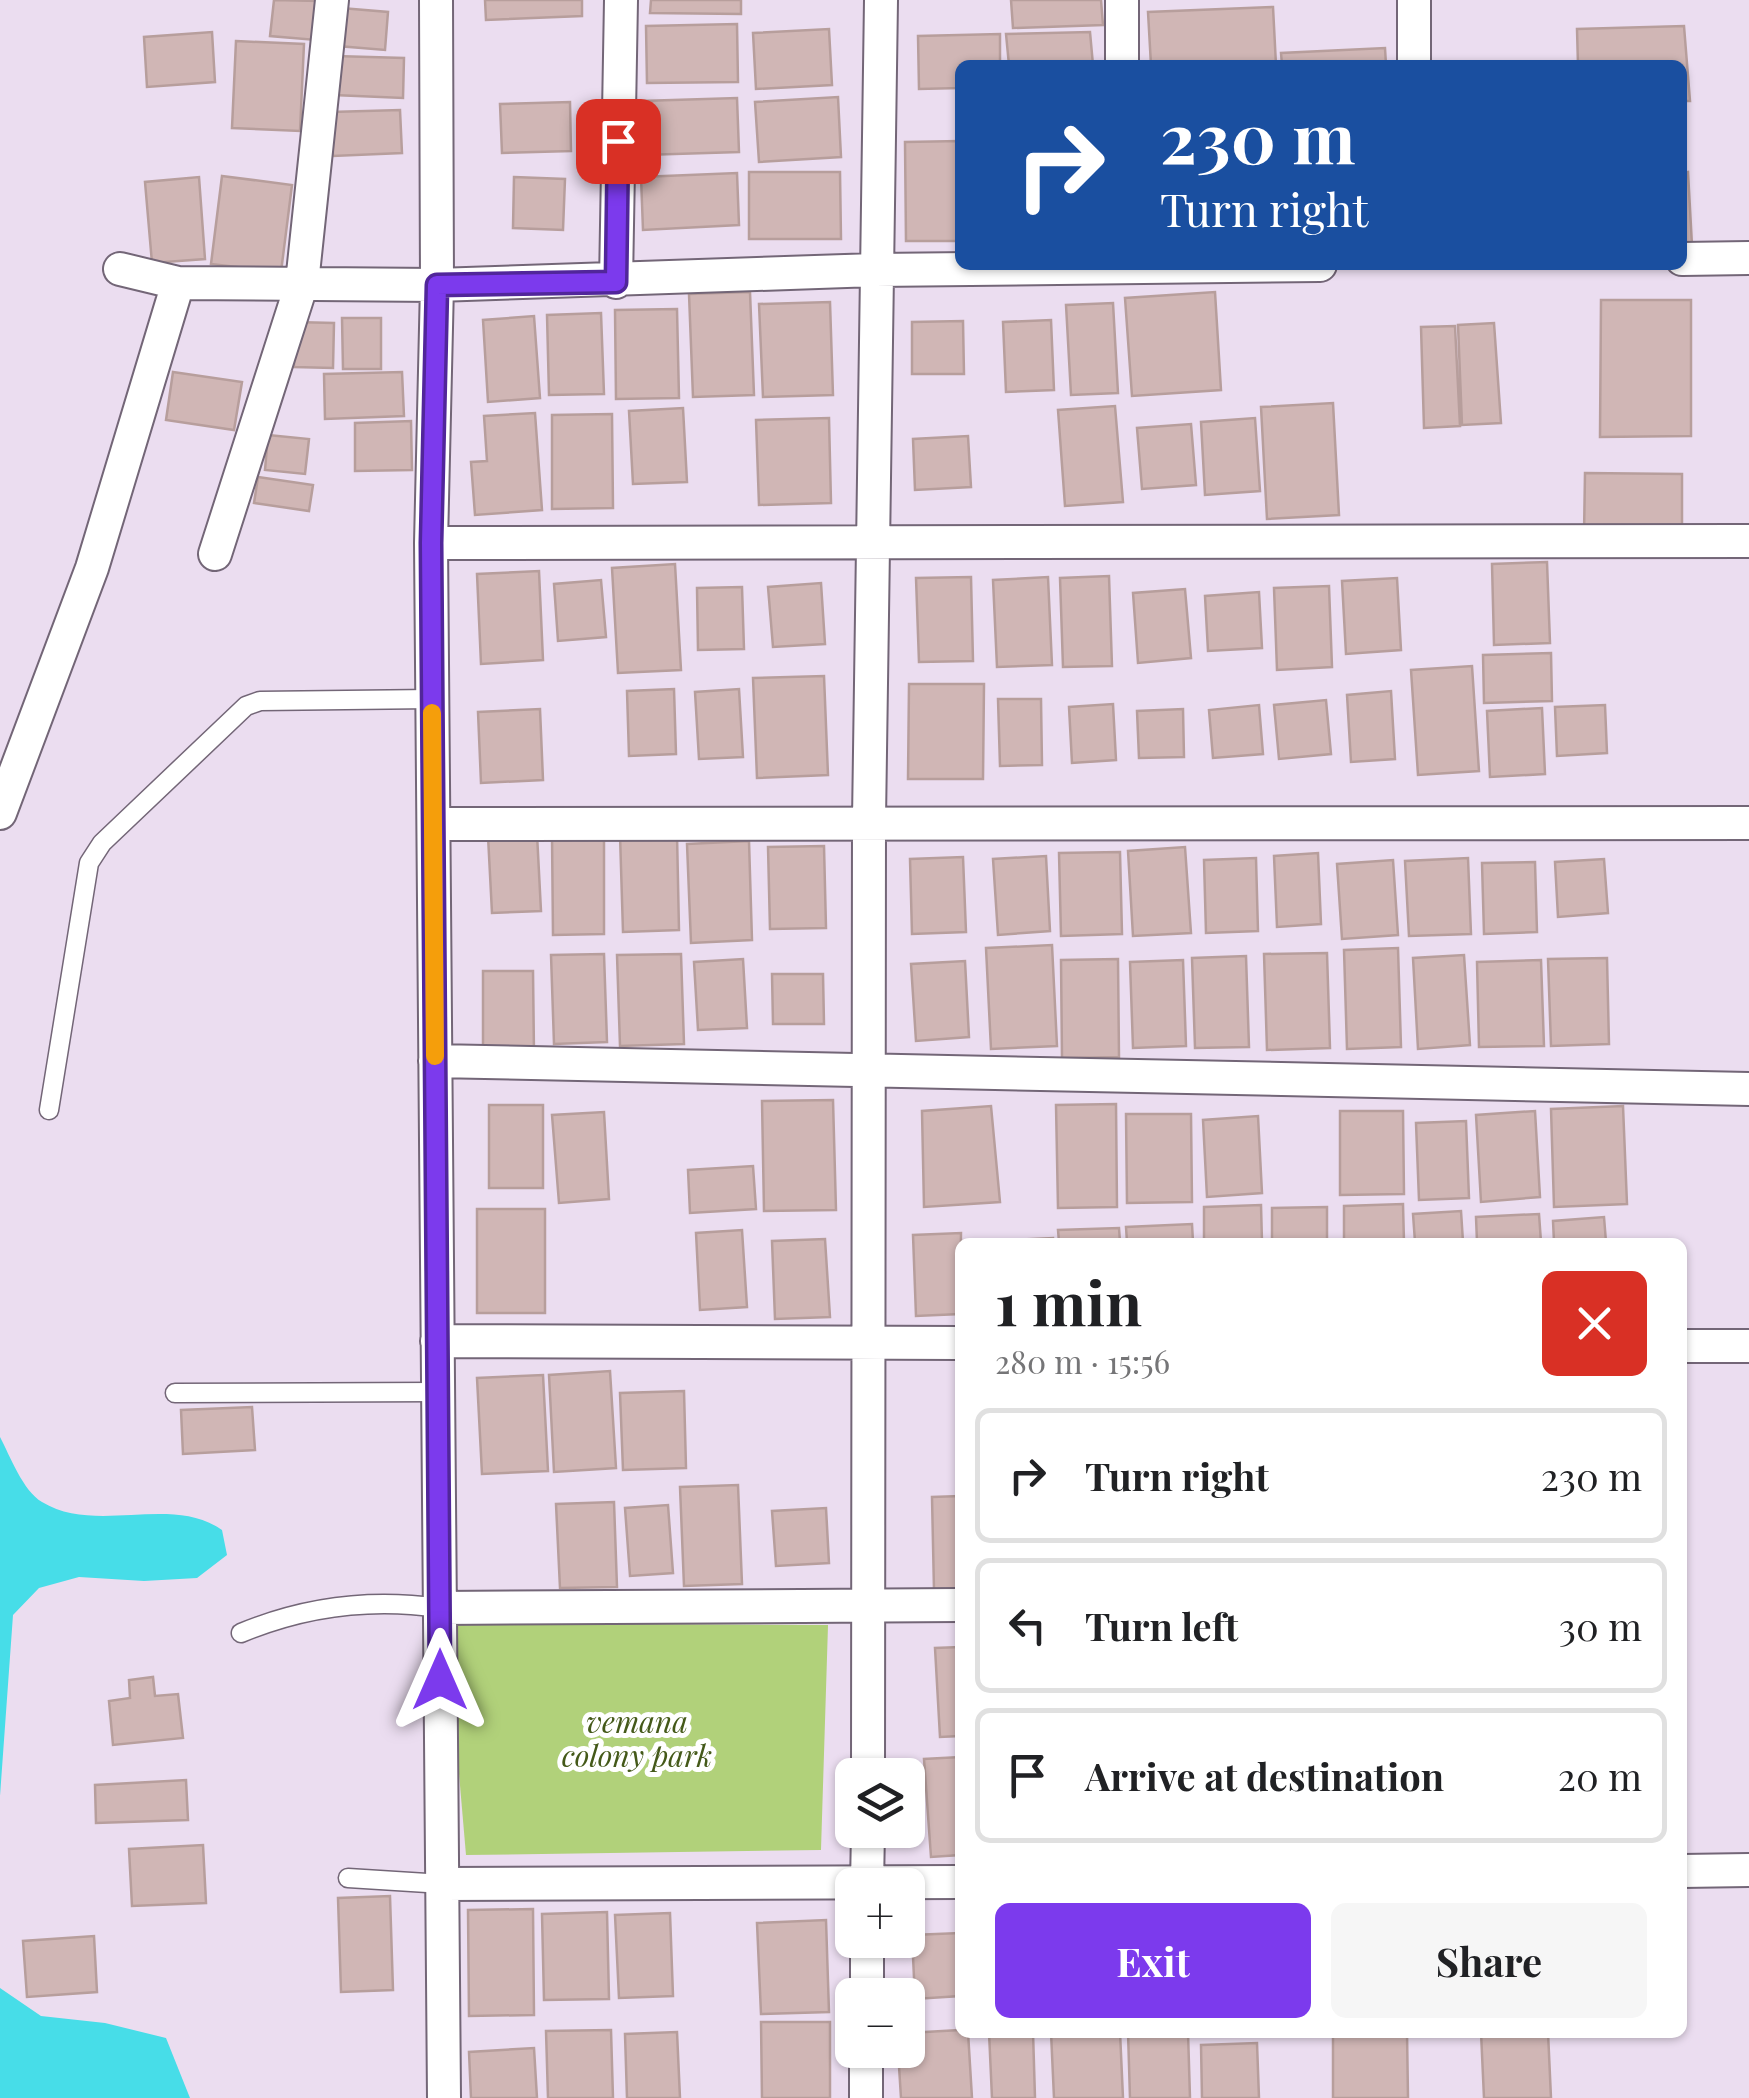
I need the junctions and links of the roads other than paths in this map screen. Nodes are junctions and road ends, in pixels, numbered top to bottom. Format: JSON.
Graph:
{"nodes":[{"id":1,"x":332,"y":0,"type":"edge"},
{"id":2,"x":436,"y":0,"type":"edge"},
{"id":3,"x":621,"y":0,"type":"edge"},
{"id":4,"x":881,"y":0,"type":"edge"},
{"id":5,"x":1122,"y":0,"type":"edge"},
{"id":6,"x":1414,"y":0,"type":"edge"},
{"id":7,"x":1122,"y":60,"type":"edge"},
{"id":8,"x":1414,"y":60,"type":"edge"},
{"id":9,"x":1749,"y":258,"type":"edge"},
{"id":10,"x":1687,"y":259,"type":"edge"},
{"id":11,"x":120,"y":269,"type":"dead end"},
{"id":12,"x":955,"y":269,"type":"edge"},
{"id":13,"x":875,"y":270,"type":"junction"},
{"id":14,"x":616,"y":282,"type":"junction"},
{"id":15,"x":178,"y":283,"type":"junction"},
{"id":16,"x":302,"y":283,"type":"junction"},
{"id":17,"x":437,"y":285,"type":"junction"},
{"id":18,"x":1749,"y":541,"type":"edge"},
{"id":19,"x":431,"y":543,"type":"junction"},
{"id":20,"x":875,"y":544,"type":"junction"},
{"id":21,"x":214,"y":554,"type":"dead end"},
{"id":22,"x":432,"y":700,"type":"junction"},
{"id":23,"x":0,"y":813,"type":"edge"},
{"id":24,"x":869,"y":820,"type":"junction"},
{"id":25,"x":1749,"y":823,"type":"edge"},
{"id":26,"x":434,"y":824,"type":"junction"},
{"id":27,"x":435,"y":1062,"type":"junction"},
{"id":28,"x":872,"y":1070,"type":"junction"},
{"id":29,"x":1749,"y":1089,"type":"edge"},
{"id":30,"x":50,"y":1110,"type":"dead end"},
{"id":31,"x":437,"y":1341,"type":"junction"},
{"id":32,"x":870,"y":1343,"type":"junction"},
{"id":33,"x":955,"y":1343,"type":"edge"},
{"id":34,"x":1687,"y":1346,"type":"edge"},
{"id":35,"x":1749,"y":1346,"type":"edge"},
{"id":36,"x":438,"y":1392,"type":"junction"},
{"id":37,"x":175,"y":1394,"type":"dead end"},
{"id":38,"x":955,"y":1605,"type":"edge"},
{"id":39,"x":868,"y":1606,"type":"junction"},
{"id":40,"x":440,"y":1608,"type":"junction"},
{"id":41,"x":241,"y":1633,"type":"dead end"},
{"id":42,"x":868,"y":1758,"type":"edge"},
{"id":43,"x":1749,"y":1870,"type":"edge"},
{"id":44,"x":1687,"y":1871,"type":"edge"},
{"id":45,"x":348,"y":1878,"type":"dead end"},
{"id":46,"x":955,"y":1882,"type":"edge"},
{"id":47,"x":925,"y":1883,"type":"edge"},
{"id":48,"x":443,"y":1884,"type":"junction"},
{"id":49,"x":835,"y":1884,"type":"edge"},
{"id":50,"x":866,"y":2068,"type":"edge"},
{"id":51,"x":444,"y":2098,"type":"edge"},
{"id":52,"x":866,"y":2098,"type":"edge"}],
"edges":[{"from":1,"to":16,"type":"street"},
{"from":2,"to":17,"type":"street"},
{"from":3,"to":14,"type":"street"},
{"from":4,"to":13,"type":"street"},
{"from":5,"to":7,"type":"street"},
{"from":6,"to":8,"type":"street"},
{"from":9,"to":10,"type":"street"},
{"from":11,"to":15,"type":"street"},
{"from":12,"to":13,"type":"street"},
{"from":13,"to":14,"type":"street"},
{"from":13,"to":20,"type":"street"},
{"from":14,"to":17,"type":"street"},
{"from":15,"to":16,"type":"street"},
{"from":15,"to":23,"type":"street"},
{"from":16,"to":17,"type":"street"},
{"from":16,"to":21,"type":"street"},
{"from":17,"to":19,"type":"street"},
{"from":18,"to":20,"type":"street"},
{"from":19,"to":20,"type":"street"},
{"from":19,"to":22,"type":"street"},
{"from":20,"to":24,"type":"street"},
{"from":22,"to":26,"type":"street"},
{"from":22,"to":30,"type":"lane"},
{"from":24,"to":25,"type":"street"},
{"from":24,"to":26,"type":"street"},
{"from":24,"to":28,"type":"street"},
{"from":26,"to":27,"type":"street"},
{"from":27,"to":28,"type":"street"},
{"from":27,"to":31,"type":"street"},
{"from":28,"to":29,"type":"street"},
{"from":28,"to":32,"type":"street"},
{"from":31,"to":32,"type":"street"},
{"from":31,"to":36,"type":"street"},
{"from":32,"to":33,"type":"street"},
{"from":32,"to":39,"type":"street"},
{"from":34,"to":35,"type":"street"},
{"from":36,"to":37,"type":"lane"},
{"from":36,"to":40,"type":"street"},
{"from":38,"to":39,"type":"street"},
{"from":39,"to":40,"type":"street"},
{"from":39,"to":42,"type":"street"},
{"from":40,"to":41,"type":"lane"},
{"from":40,"to":48,"type":"street"},
{"from":43,"to":44,"type":"street"},
{"from":45,"to":48,"type":"lane"},
{"from":46,"to":47,"type":"street"},
{"from":48,"to":49,"type":"street"},
{"from":48,"to":51,"type":"street"},
{"from":50,"to":52,"type":"street"}]}
